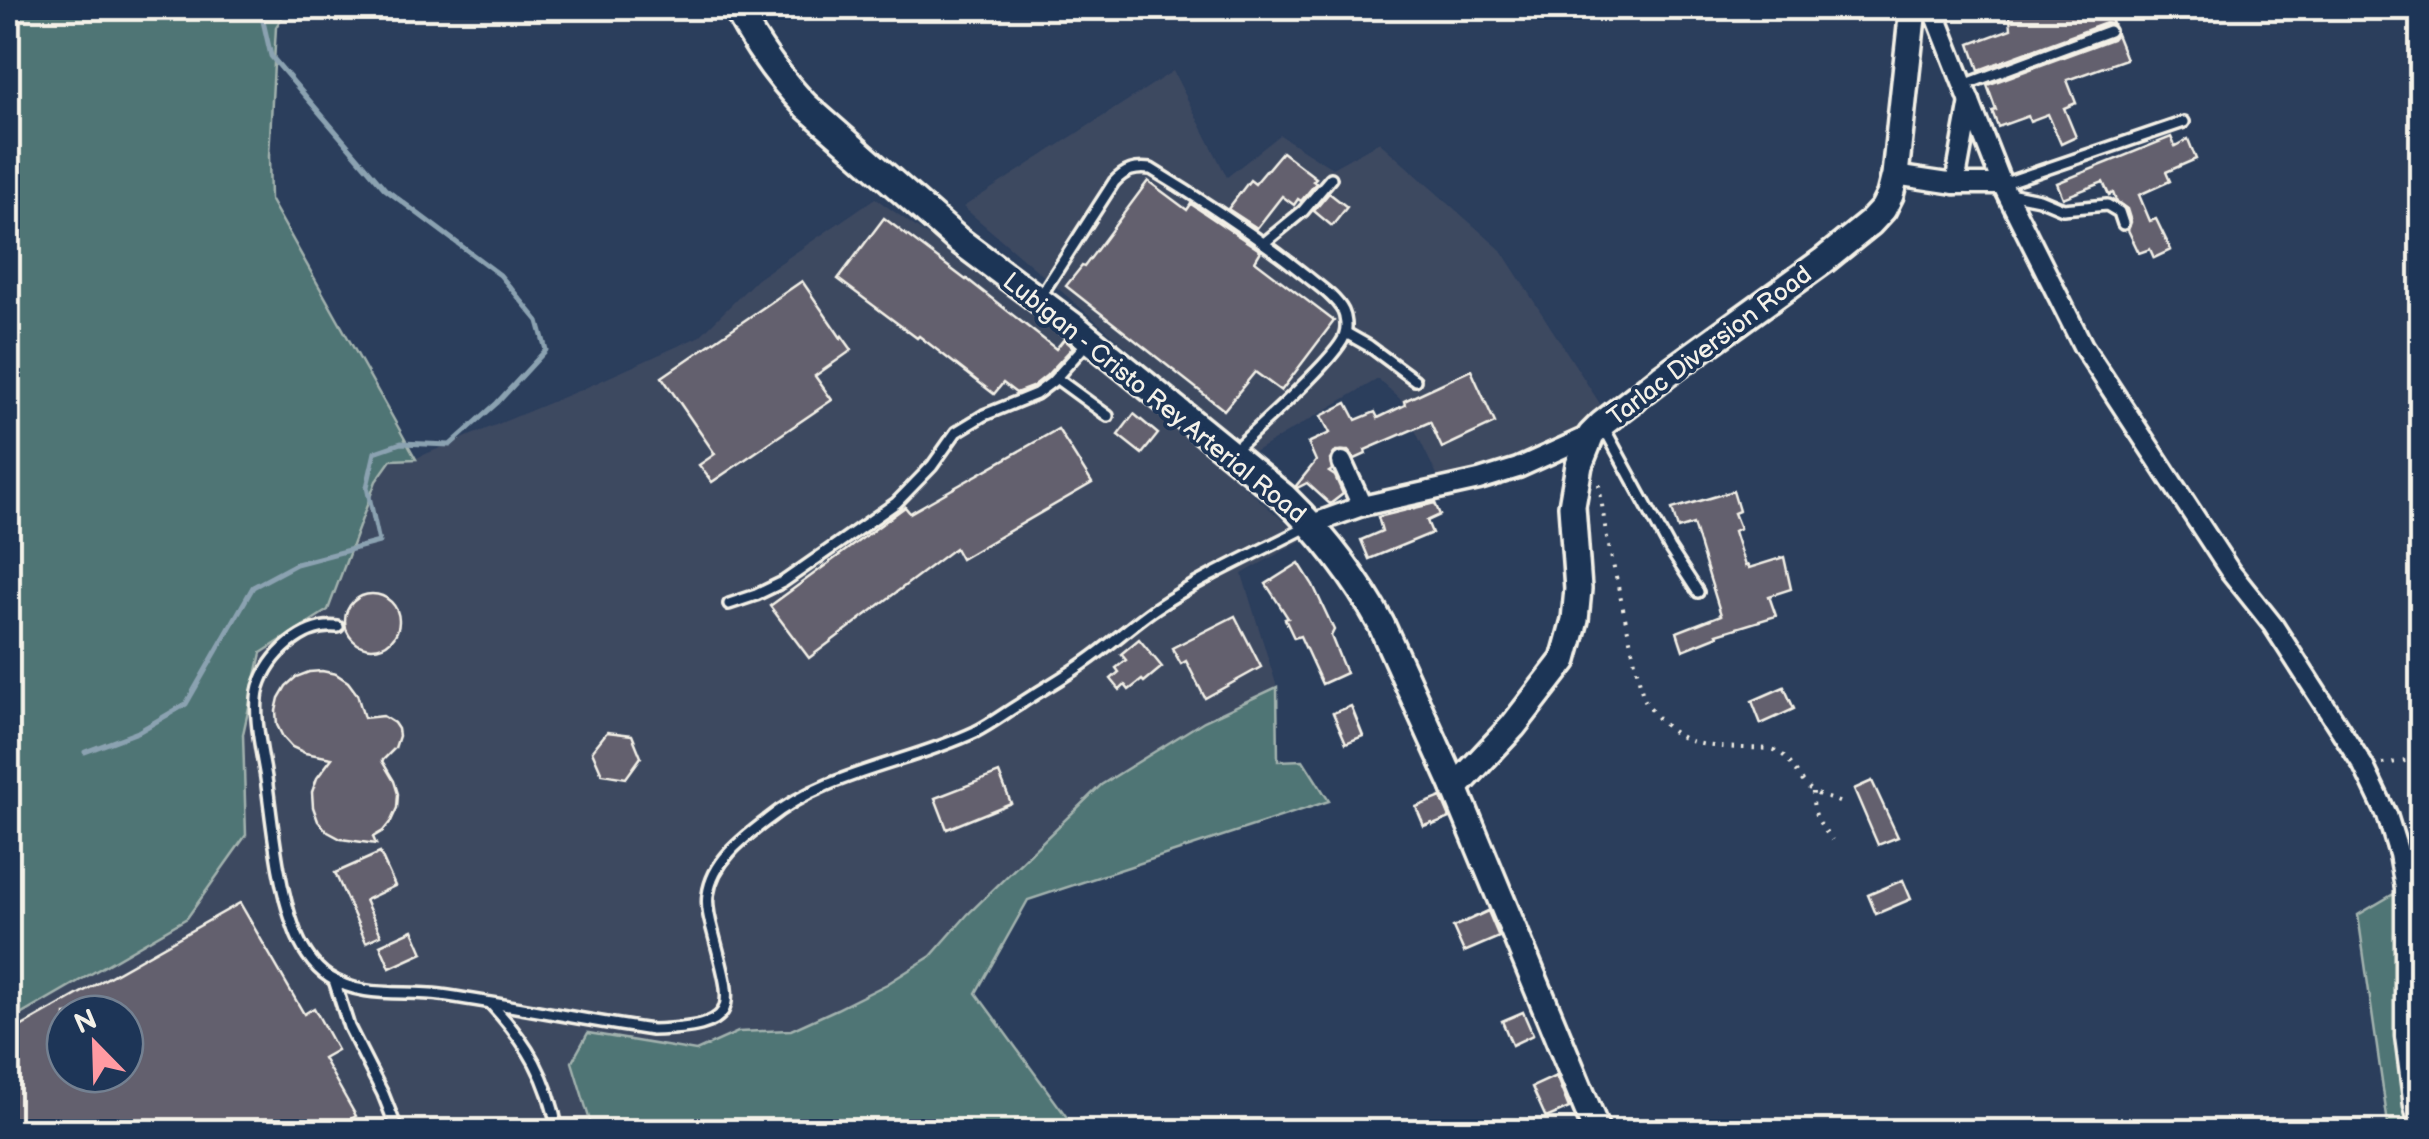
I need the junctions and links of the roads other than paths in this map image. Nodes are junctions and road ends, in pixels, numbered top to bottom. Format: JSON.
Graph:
{"nodes":[{"id":1,"x":736,"y":8,"type":"edge"},
{"id":2,"x":1913,"y":8,"type":"edge"},
{"id":3,"x":1932,"y":8,"type":"edge"},
{"id":4,"x":2109,"y":31,"type":"dead end"},
{"id":5,"x":1967,"y":92,"type":"junction"},
{"id":6,"x":2184,"y":122,"type":"dead end"},
{"id":7,"x":1895,"y":175,"type":"junction"},
{"id":8,"x":1331,"y":178,"type":"dead end"},
{"id":9,"x":1954,"y":184,"type":"junction"},
{"id":10,"x":2004,"y":188,"type":"junction"},
{"id":11,"x":2123,"y":224,"type":"dead end"},
{"id":12,"x":1264,"y":243,"type":"junction"},
{"id":13,"x":1038,"y":299,"type":"junction"},
{"id":14,"x":1346,"y":333,"type":"junction"},
{"id":15,"x":1090,"y":339,"type":"junction"},
{"id":16,"x":1056,"y":378,"type":"junction"},
{"id":17,"x":1415,"y":380,"type":"dead end"},
{"id":18,"x":1108,"y":416,"type":"dead end"},
{"id":19,"x":1597,"y":429,"type":"junction"},
{"id":20,"x":1230,"y":454,"type":"junction"},
{"id":21,"x":1342,"y":462,"type":"dead end"},
{"id":22,"x":1362,"y":506,"type":"junction"},
{"id":23,"x":1312,"y":524,"type":"junction"},
{"id":24,"x":1698,"y":592,"type":"dead end"},
{"id":25,"x":729,"y":604,"type":"dead end"},
{"id":26,"x":338,"y":627,"type":"dead end"},
{"id":27,"x":1455,"y":788,"type":"junction"},
{"id":28,"x":334,"y":980,"type":"junction"},
{"id":29,"x":489,"y":1002,"type":"junction"},
{"id":30,"x":398,"y":1132,"type":"edge"},
{"id":31,"x":558,"y":1132,"type":"edge"},
{"id":32,"x":1597,"y":1132,"type":"edge"},
{"id":33,"x":2421,"y":1132,"type":"edge"}],
"edges":[{"from":1,"to":13,"type":"main road","name":"Lubigan - Cristo Rey Arterial Road"},
{"from":2,"to":7,"type":"main road","name":"Tarlac Diversion Road"},
{"from":3,"to":5,"type":"street"},
{"from":4,"to":5,"type":"lane"},
{"from":5,"to":9,"type":"street"},
{"from":5,"to":10,"type":"street"},
{"from":6,"to":10,"type":"lane"},
{"from":7,"to":9,"type":"street"},
{"from":7,"to":19,"type":"main road","name":"Tarlac Diversion Road"},
{"from":8,"to":12,"type":"lane"},
{"from":9,"to":10,"type":"street"},
{"from":10,"to":11,"type":"lane"},
{"from":10,"to":33,"type":"street"},
{"from":12,"to":13,"type":"lane"},
{"from":12,"to":14,"type":"lane"},
{"from":13,"to":15,"type":"main road","name":"Lubigan - Cristo Rey Arterial Road"},
{"from":14,"to":17,"type":"lane"},
{"from":14,"to":20,"type":"lane"},
{"from":15,"to":16,"type":"lane"},
{"from":15,"to":20,"type":"main road","name":"Lubigan - Cristo Rey Arterial Road"},
{"from":16,"to":18,"type":"lane"},
{"from":16,"to":25,"type":"lane"},
{"from":19,"to":22,"type":"street"},
{"from":19,"to":24,"type":"lane"},
{"from":19,"to":27,"type":"main road","name":"Tarlac Diversion Road"},
{"from":20,"to":23,"type":"main road","name":"Lubigan - Cristo Rey Arterial Road"},
{"from":21,"to":22,"type":"street"},
{"from":22,"to":23,"type":"street"},
{"from":23,"to":27,"type":"main road","name":"Lubigan - Cristo Rey Arterial Road"},
{"from":23,"to":29,"type":"lane"},
{"from":26,"to":28,"type":"lane"},
{"from":27,"to":32,"type":"main road","name":"Lubigan - Cristo Rey Arterial Road"},
{"from":28,"to":29,"type":"lane"},
{"from":28,"to":30,"type":"lane"},
{"from":29,"to":31,"type":"lane"}]}
